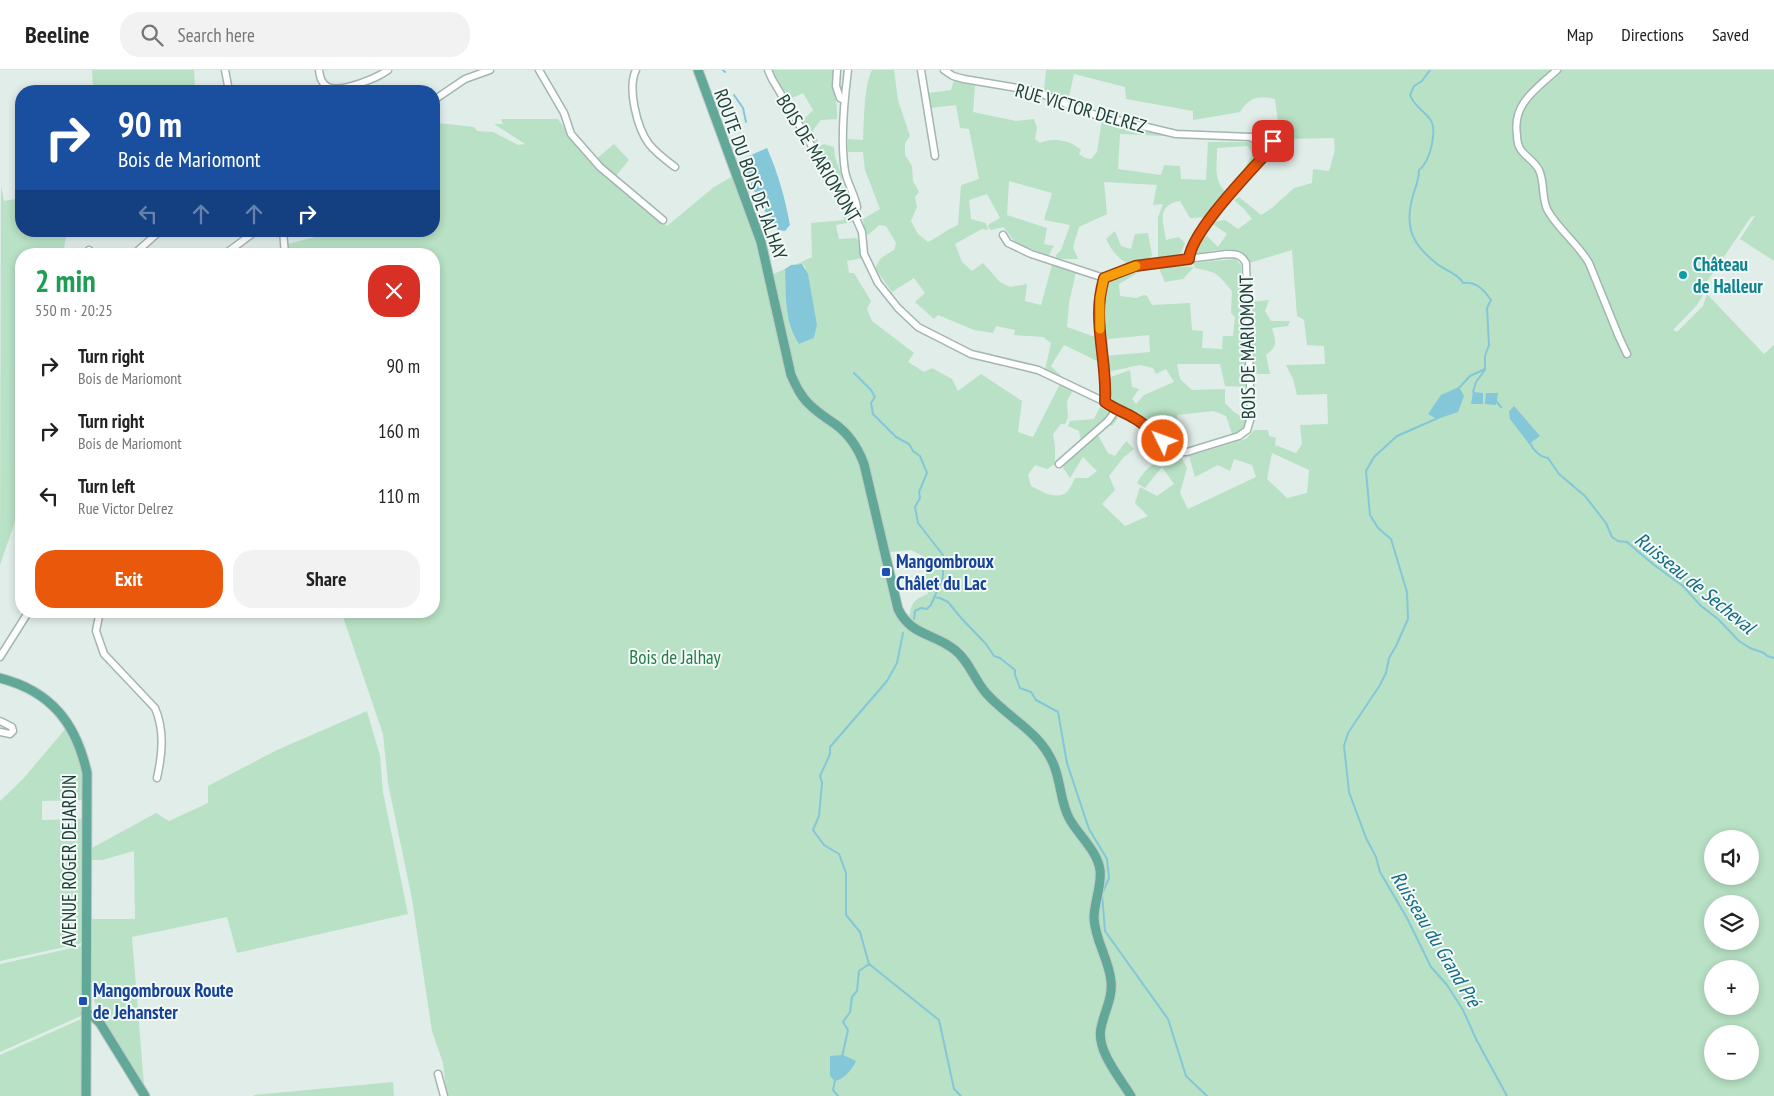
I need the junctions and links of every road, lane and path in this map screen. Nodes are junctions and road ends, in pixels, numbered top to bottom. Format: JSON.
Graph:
{"nodes":[{"id":1,"x":225,"y":70,"type":"edge"},
{"id":2,"x":319,"y":70,"type":"edge"},
{"id":3,"x":388,"y":70,"type":"edge"},
{"id":4,"x":487,"y":70,"type":"edge"},
{"id":5,"x":539,"y":70,"type":"edge"},
{"id":6,"x":636,"y":70,"type":"edge"},
{"id":7,"x":698,"y":70,"type":"edge"},
{"id":8,"x":768,"y":70,"type":"edge"},
{"id":9,"x":837,"y":70,"type":"edge"},
{"id":10,"x":848,"y":70,"type":"edge"},
{"id":11,"x":921,"y":70,"type":"edge"},
{"id":12,"x":944,"y":70,"type":"edge"},
{"id":13,"x":1557,"y":70,"type":"edge"},
{"id":14,"x":226,"y":85,"type":"edge"},
{"id":15,"x":326,"y":85,"type":"edge"},
{"id":16,"x":349,"y":85,"type":"edge"},
{"id":17,"x":440,"y":96,"type":"edge"},
{"id":18,"x":844,"y":100,"type":"junction"},
{"id":19,"x":1251,"y":137,"type":"junction"},
{"id":20,"x":1265,"y":155,"type":"junction"},
{"id":21,"x":935,"y":156,"type":"dead end"},
{"id":22,"x":675,"y":167,"type":"dead end"},
{"id":23,"x":854,"y":214,"type":"junction"},
{"id":24,"x":663,"y":220,"type":"dead end"},
{"id":25,"x":1003,"y":235,"type":"dead end"},
{"id":26,"x":153,"y":237,"type":"edge"},
{"id":27,"x":248,"y":237,"type":"edge"},
{"id":28,"x":141,"y":248,"type":"edge"},
{"id":29,"x":233,"y":248,"type":"edge"},
{"id":30,"x":1189,"y":259,"type":"junction"},
{"id":31,"x":1104,"y":278,"type":"junction"},
{"id":32,"x":1627,"y":354,"type":"dead end"},
{"id":33,"x":1105,"y":402,"type":"junction"},
{"id":34,"x":1116,"y":410,"type":"junction"},
{"id":35,"x":1058,"y":464,"type":"dead end"},
{"id":36,"x":25,"y":618,"type":"edge"},
{"id":37,"x":99,"y":618,"type":"edge"},
{"id":38,"x":0,"y":657,"type":"edge"},
{"id":39,"x":0,"y":678,"type":"edge"},
{"id":40,"x":0,"y":721,"type":"edge"},
{"id":41,"x":0,"y":732,"type":"edge"},
{"id":42,"x":157,"y":778,"type":"dead end"},
{"id":43,"x":86,"y":1013,"type":"junction"},
{"id":44,"x":438,"y":1074,"type":"dead end"},
{"id":45,"x":86,"y":1096,"type":"edge"},
{"id":46,"x":145,"y":1096,"type":"edge"},
{"id":47,"x":444,"y":1096,"type":"edge"},
{"id":48,"x":1131,"y":1096,"type":"edge"}],
"edges":[{"from":1,"to":14,"type":"street"},
{"from":2,"to":15,"type":"street"},
{"from":3,"to":16,"type":"street"},
{"from":4,"to":17,"type":"street"},
{"from":5,"to":24,"type":"street"},
{"from":6,"to":22,"type":"street"},
{"from":7,"to":48,"type":"main road","name":"ROUTE DU BOIS DE JALHAY"},
{"from":8,"to":23,"type":"street","name":"BOIS DE MARIOMONT"},
{"from":9,"to":18,"type":"street"},
{"from":10,"to":18,"type":"street"},
{"from":11,"to":21,"type":"street"},
{"from":12,"to":19,"type":"street","name":"RUE VICTOR DELREZ"},
{"from":13,"to":32,"type":"street"},
{"from":18,"to":23,"type":"street"},
{"from":19,"to":20,"type":"street"},
{"from":19,"to":20,"type":"street","name":"RUE VICTOR DELREZ"},
{"from":20,"to":30,"type":"street"},
{"from":23,"to":33,"type":"street","name":"BOIS DE MARIOMONT"},
{"from":25,"to":31,"type":"street"},
{"from":26,"to":28,"type":"street"},
{"from":27,"to":29,"type":"street"},
{"from":30,"to":31,"type":"street","name":"BOIS DE MARIOMONT"},
{"from":30,"to":34,"type":"street","name":"BOIS DE MARIOMONT"},
{"from":31,"to":33,"type":"street"},
{"from":33,"to":34,"type":"street","name":"BOIS DE MARIOMONT"},
{"from":34,"to":35,"type":"street"},
{"from":36,"to":38,"type":"street"},
{"from":37,"to":42,"type":"street"},
{"from":39,"to":43,"type":"main road","name":"AVENUE ROGER DEJARDIN"},
{"from":40,"to":41,"type":"street"},
{"from":43,"to":45,"type":"main road","name":"AVENUE ROGER DEJARDIN"},
{"from":43,"to":46,"type":"main road"},
{"from":44,"to":47,"type":"street"}]}
